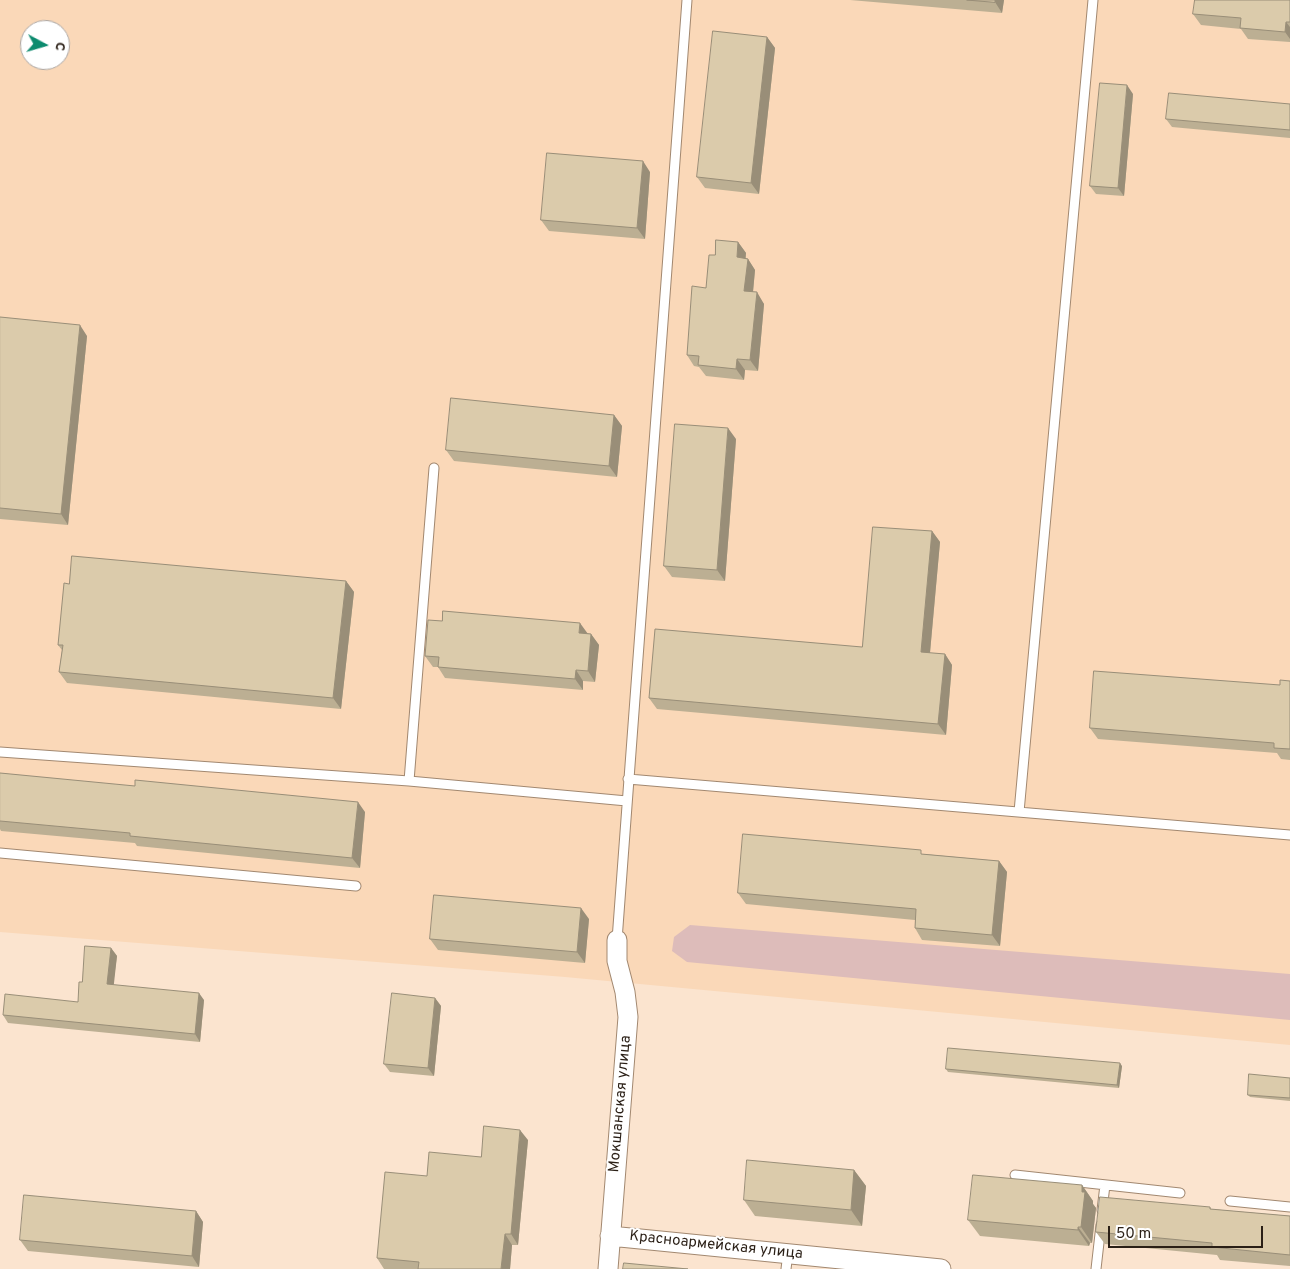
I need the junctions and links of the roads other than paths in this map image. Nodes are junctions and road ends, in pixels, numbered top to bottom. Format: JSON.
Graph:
{"nodes":[{"id":1,"x":688,"y":0,"type":"edge"},
{"id":2,"x":1093,"y":0,"type":"edge"},
{"id":3,"x":434,"y":468,"type":"dead end"},
{"id":4,"x":0,"y":752,"type":"edge"},
{"id":5,"x":628,"y":779,"type":"junction"},
{"id":6,"x":409,"y":781,"type":"junction"},
{"id":7,"x":627,"y":800,"type":"junction"},
{"id":8,"x":1019,"y":812,"type":"junction"},
{"id":9,"x":1290,"y":835,"type":"edge"},
{"id":10,"x":0,"y":853,"type":"edge"},
{"id":11,"x":356,"y":886,"type":"dead end"},
{"id":12,"x":617,"y":940,"type":"joint"},
{"id":13,"x":1015,"y":1175,"type":"dead end"},
{"id":14,"x":1105,"y":1185,"type":"junction"},
{"id":15,"x":1180,"y":1193,"type":"dead end"},
{"id":16,"x":1230,"y":1201,"type":"dead end"},
{"id":17,"x":1290,"y":1207,"type":"edge"},
{"id":18,"x":610,"y":1236,"type":"junction"},
{"id":19,"x":787,"y":1261,"type":"edge"},
{"id":20,"x":608,"y":1269,"type":"edge"},
{"id":21,"x":941,"y":1269,"type":"edge"},
{"id":22,"x":1096,"y":1269,"type":"edge"}],
"edges":[{"from":1,"to":5,"type":"lane"},
{"from":2,"to":8,"type":"lane"},
{"from":3,"to":6,"type":"lane"},
{"from":4,"to":6,"type":"lane"},
{"from":5,"to":7,"type":"lane"},
{"from":5,"to":8,"type":"lane"},
{"from":6,"to":7,"type":"lane"},
{"from":7,"to":12,"type":"lane"},
{"from":8,"to":9,"type":"lane"},
{"from":10,"to":11,"type":"lane"},
{"from":12,"to":18,"type":"street","name":"Мокшанская улица"},
{"from":13,"to":14,"type":"lane"},
{"from":14,"to":15,"type":"lane"},
{"from":14,"to":22,"type":"lane"},
{"from":16,"to":17,"type":"lane"},
{"from":18,"to":19,"type":"street","name":"Красноармейская улица"},
{"from":18,"to":20,"type":"street","name":"Мокшанская улица"},
{"from":19,"to":21,"type":"street","name":"Красноармейская улица"}]}
